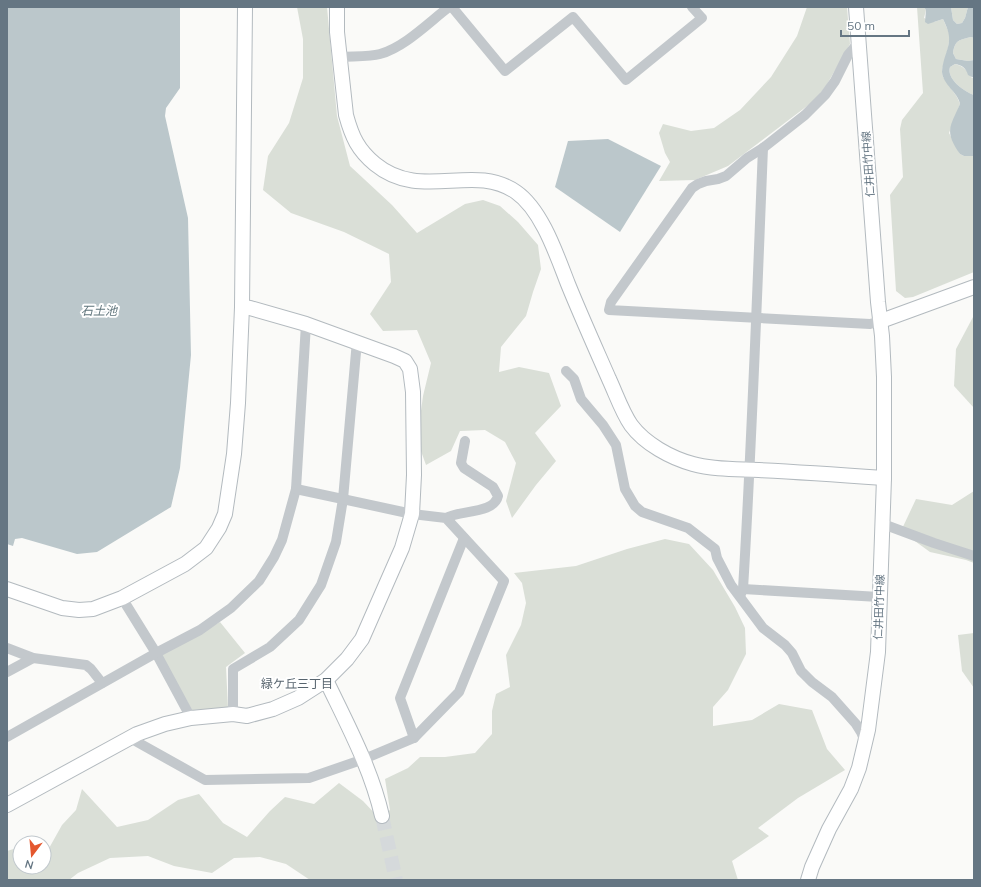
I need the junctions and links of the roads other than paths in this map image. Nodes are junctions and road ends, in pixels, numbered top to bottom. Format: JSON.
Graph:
{"nodes":[{"id":1,"x":245,"y":7,"type":"edge"},
{"id":2,"x":337,"y":7,"type":"edge"},
{"id":3,"x":451,"y":7,"type":"edge"},
{"id":4,"x":692,"y":7,"type":"edge"},
{"id":5,"x":856,"y":7,"type":"edge"},
{"id":6,"x":858,"y":43,"type":"junction"},
{"id":7,"x":340,"y":57,"type":"junction"},
{"id":8,"x":763,"y":148,"type":"junction"},
{"id":9,"x":974,"y":286,"type":"edge"},
{"id":10,"x":242,"y":307,"type":"junction"},
{"id":11,"x":756,"y":318,"type":"junction"},
{"id":12,"x":881,"y":321,"type":"junction"},
{"id":13,"x":306,"y":324,"type":"junction"},
{"id":14,"x":357,"y":341,"type":"junction"},
{"id":15,"x":566,"y":372,"type":"dead end"},
{"id":16,"x":465,"y":442,"type":"dead end"},
{"id":17,"x":751,"y":469,"type":"junction"},
{"id":18,"x":884,"y":478,"type":"junction"},
{"id":19,"x":296,"y":489,"type":"junction"},
{"id":20,"x":342,"y":499,"type":"junction"},
{"id":21,"x":412,"y":514,"type":"junction"},
{"id":22,"x":446,"y":518,"type":"junction"},
{"id":23,"x":883,"y":524,"type":"junction"},
{"id":24,"x":464,"y":538,"type":"junction"},
{"id":25,"x":974,"y":556,"type":"edge"},
{"id":26,"x":7,"y":589,"type":"edge"},
{"id":27,"x":742,"y":592,"type":"junction"},
{"id":28,"x":879,"y":597,"type":"junction"},
{"id":29,"x":122,"y":598,"type":"junction"},
{"id":30,"x":7,"y":648,"type":"edge"},
{"id":31,"x":156,"y":653,"type":"junction"},
{"id":32,"x":33,"y":658,"type":"junction"},
{"id":33,"x":7,"y":672,"type":"edge"},
{"id":34,"x":326,"y":680,"type":"junction"},
{"id":35,"x":102,"y":683,"type":"junction"},
{"id":36,"x":233,"y":714,"type":"junction"},
{"id":37,"x":191,"y":718,"type":"junction"},
{"id":38,"x":7,"y":737,"type":"edge"},
{"id":39,"x":130,"y":738,"type":"junction"},
{"id":40,"x":414,"y":738,"type":"junction"},
{"id":41,"x":866,"y":744,"type":"junction"},
{"id":42,"x":364,"y":759,"type":"junction"},
{"id":43,"x":8,"y":802,"type":"edge"},
{"id":44,"x":382,"y":816,"type":"tunnel mouth"},
{"id":45,"x":808,"y":880,"type":"edge"}],
"edges":[{"from":1,"to":10,"type":"street"},
{"from":2,"to":7,"type":"street"},
{"from":3,"to":4,"type":"street"},
{"from":3,"to":7,"type":"street"},
{"from":5,"to":6,"type":"street","name":"仁井田竹中線"},
{"from":6,"to":8,"type":"street"},
{"from":6,"to":12,"type":"street","name":"仁井田竹中線"},
{"from":7,"to":17,"type":"street"},
{"from":8,"to":11,"type":"street"},
{"from":8,"to":11,"type":"street"},
{"from":9,"to":12,"type":"street"},
{"from":10,"to":13,"type":"street"},
{"from":10,"to":29,"type":"street"},
{"from":11,"to":12,"type":"street"},
{"from":11,"to":17,"type":"street"},
{"from":12,"to":18,"type":"street","name":"仁井田竹中線"},
{"from":13,"to":14,"type":"street"},
{"from":13,"to":19,"type":"street"},
{"from":14,"to":20,"type":"street"},
{"from":14,"to":21,"type":"street"},
{"from":15,"to":27,"type":"street"},
{"from":16,"to":22,"type":"street"},
{"from":17,"to":18,"type":"street"},
{"from":17,"to":27,"type":"street"},
{"from":18,"to":23,"type":"street","name":"仁井田竹中線"},
{"from":19,"to":20,"type":"street"},
{"from":19,"to":31,"type":"street"},
{"from":20,"to":21,"type":"street"},
{"from":20,"to":36,"type":"street"},
{"from":21,"to":22,"type":"street"},
{"from":21,"to":34,"type":"street"},
{"from":22,"to":24,"type":"street"},
{"from":23,"to":25,"type":"street"},
{"from":23,"to":28,"type":"street","name":"仁井田竹中線"},
{"from":24,"to":40,"type":"street"},
{"from":24,"to":40,"type":"street"},
{"from":26,"to":29,"type":"street"},
{"from":27,"to":28,"type":"street"},
{"from":27,"to":41,"type":"street"},
{"from":28,"to":41,"type":"street","name":"仁井田竹中線"},
{"from":29,"to":31,"type":"street"},
{"from":30,"to":32,"type":"street"},
{"from":31,"to":35,"type":"street"},
{"from":31,"to":37,"type":"street"},
{"from":32,"to":33,"type":"street"},
{"from":32,"to":35,"type":"street"},
{"from":34,"to":36,"type":"street"},
{"from":34,"to":42,"type":"street"},
{"from":35,"to":38,"type":"street"},
{"from":36,"to":37,"type":"street"},
{"from":37,"to":39,"type":"street"},
{"from":39,"to":42,"type":"street"},
{"from":39,"to":43,"type":"street"},
{"from":40,"to":42,"type":"street"},
{"from":41,"to":45,"type":"street","name":"仁井田竹中線"},
{"from":42,"to":44,"type":"street"}]}
